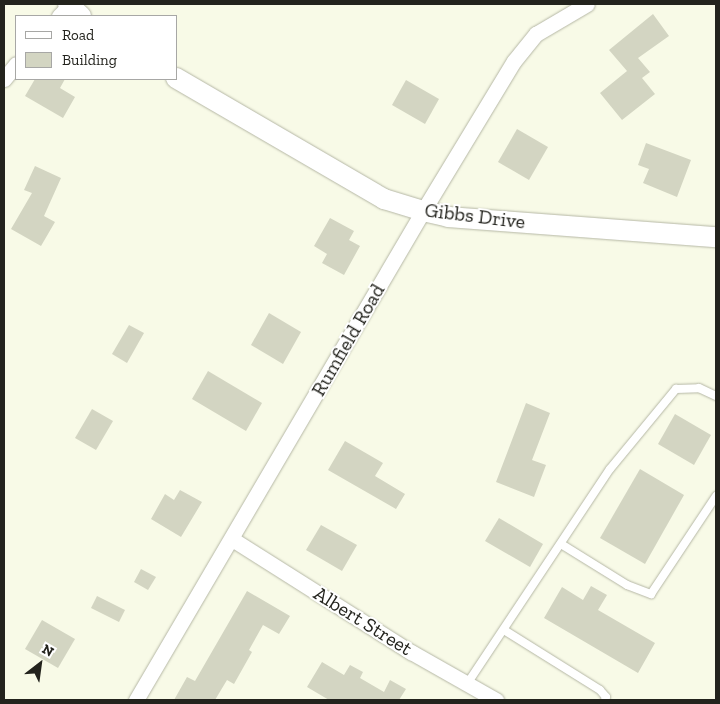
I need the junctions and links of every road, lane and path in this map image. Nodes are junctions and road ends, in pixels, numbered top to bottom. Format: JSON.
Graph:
{"nodes":[{"id":1,"x":586,"y":4,"type":"edge"},
{"id":2,"x":15,"y":65,"type":"edge"},
{"id":3,"x":4,"y":79,"type":"edge"},
{"id":4,"x":178,"y":79,"type":"edge"},
{"id":5,"x":423,"y":211,"type":"junction"},
{"id":6,"x":716,"y":237,"type":"edge"},
{"id":7,"x":716,"y":396,"type":"edge"},
{"id":8,"x":716,"y":496,"type":"edge"},
{"id":9,"x":232,"y":539,"type":"junction"},
{"id":10,"x":561,"y":544,"type":"junction"},
{"id":11,"x":504,"y":630,"type":"junction"},
{"id":12,"x":467,"y":684,"type":"junction"},
{"id":13,"x":136,"y":700,"type":"edge"},
{"id":14,"x":496,"y":700,"type":"edge"},
{"id":15,"x":605,"y":700,"type":"edge"}],
"edges":[{"from":1,"to":5,"type":"street","name":"Rumfield Road"},
{"from":2,"to":3,"type":"street"},
{"from":4,"to":5,"type":"street","name":"Gibbs Drive"},
{"from":5,"to":6,"type":"street","name":"Gibbs Drive"},
{"from":5,"to":9,"type":"street","name":"Rumfield Road"},
{"from":7,"to":10,"type":"lane"},
{"from":8,"to":10,"type":"lane"},
{"from":9,"to":12,"type":"street","name":"Albert Street"},
{"from":9,"to":13,"type":"street","name":"Rumfield Road"},
{"from":10,"to":11,"type":"lane"},
{"from":11,"to":12,"type":"lane"},
{"from":11,"to":15,"type":"lane"},
{"from":12,"to":14,"type":"street","name":"Albert Street"}]}
